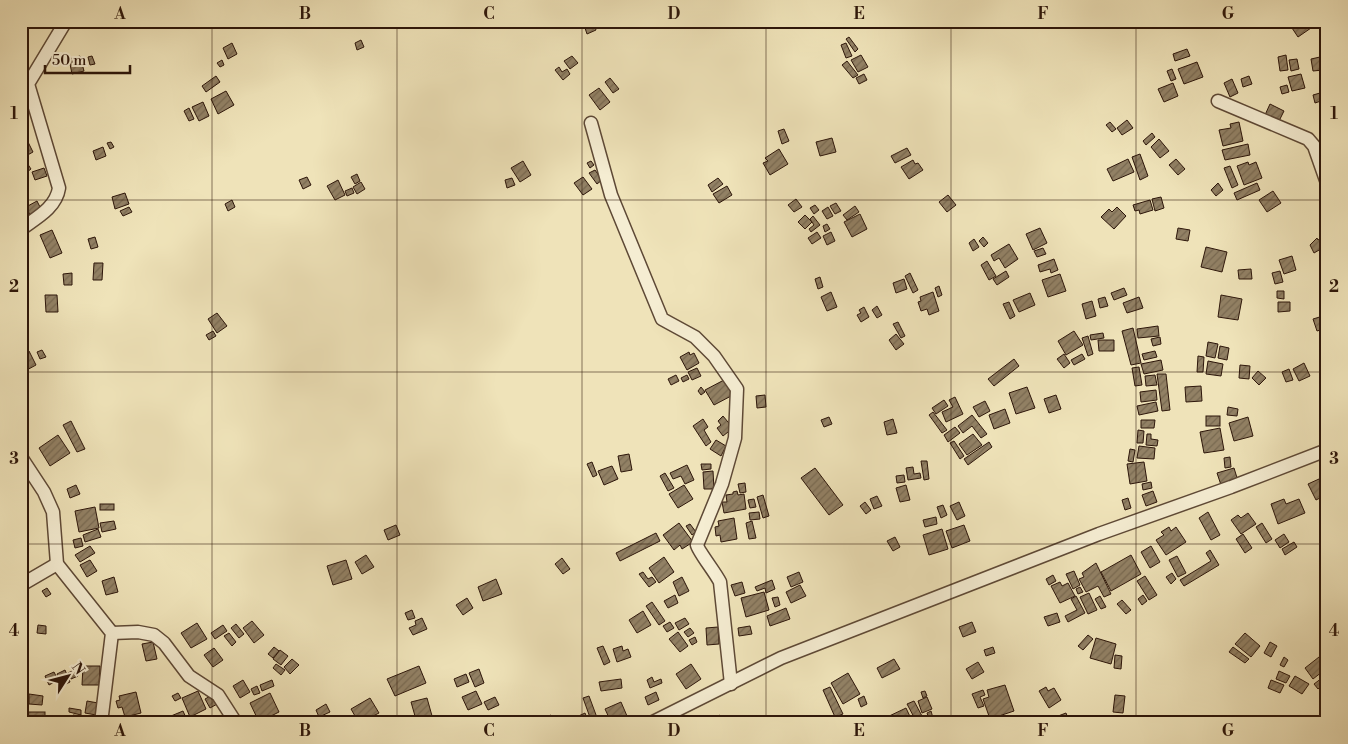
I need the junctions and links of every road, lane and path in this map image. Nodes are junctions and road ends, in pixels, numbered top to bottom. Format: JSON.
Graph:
{"nodes":[{"id":1,"x":66,"y":21,"type":"edge"},
{"id":2,"x":1218,"y":101,"type":"dead end"},
{"id":3,"x":591,"y":123,"type":"dead end"},
{"id":4,"x":1327,"y":184,"type":"edge"},
{"id":5,"x":21,"y":229,"type":"edge"},
{"id":6,"x":1327,"y":450,"type":"edge"},
{"id":7,"x":21,"y":457,"type":"edge"},
{"id":8,"x":57,"y":564,"type":"junction"},
{"id":9,"x":21,"y":585,"type":"edge"},
{"id":10,"x":112,"y":633,"type":"junction"},
{"id":11,"x":731,"y":684,"type":"junction"},
{"id":12,"x":101,"y":723,"type":"edge"},
{"id":13,"x":236,"y":723,"type":"edge"},
{"id":14,"x":651,"y":723,"type":"edge"}],
"edges":[{"from":1,"to":5,"type":"street"},
{"from":2,"to":4,"type":"street"},
{"from":3,"to":11,"type":"street"},
{"from":6,"to":11,"type":"street"},
{"from":7,"to":8,"type":"street"},
{"from":8,"to":9,"type":"street"},
{"from":8,"to":10,"type":"street"},
{"from":10,"to":12,"type":"street"},
{"from":10,"to":13,"type":"street"},
{"from":11,"to":14,"type":"street"}]}
